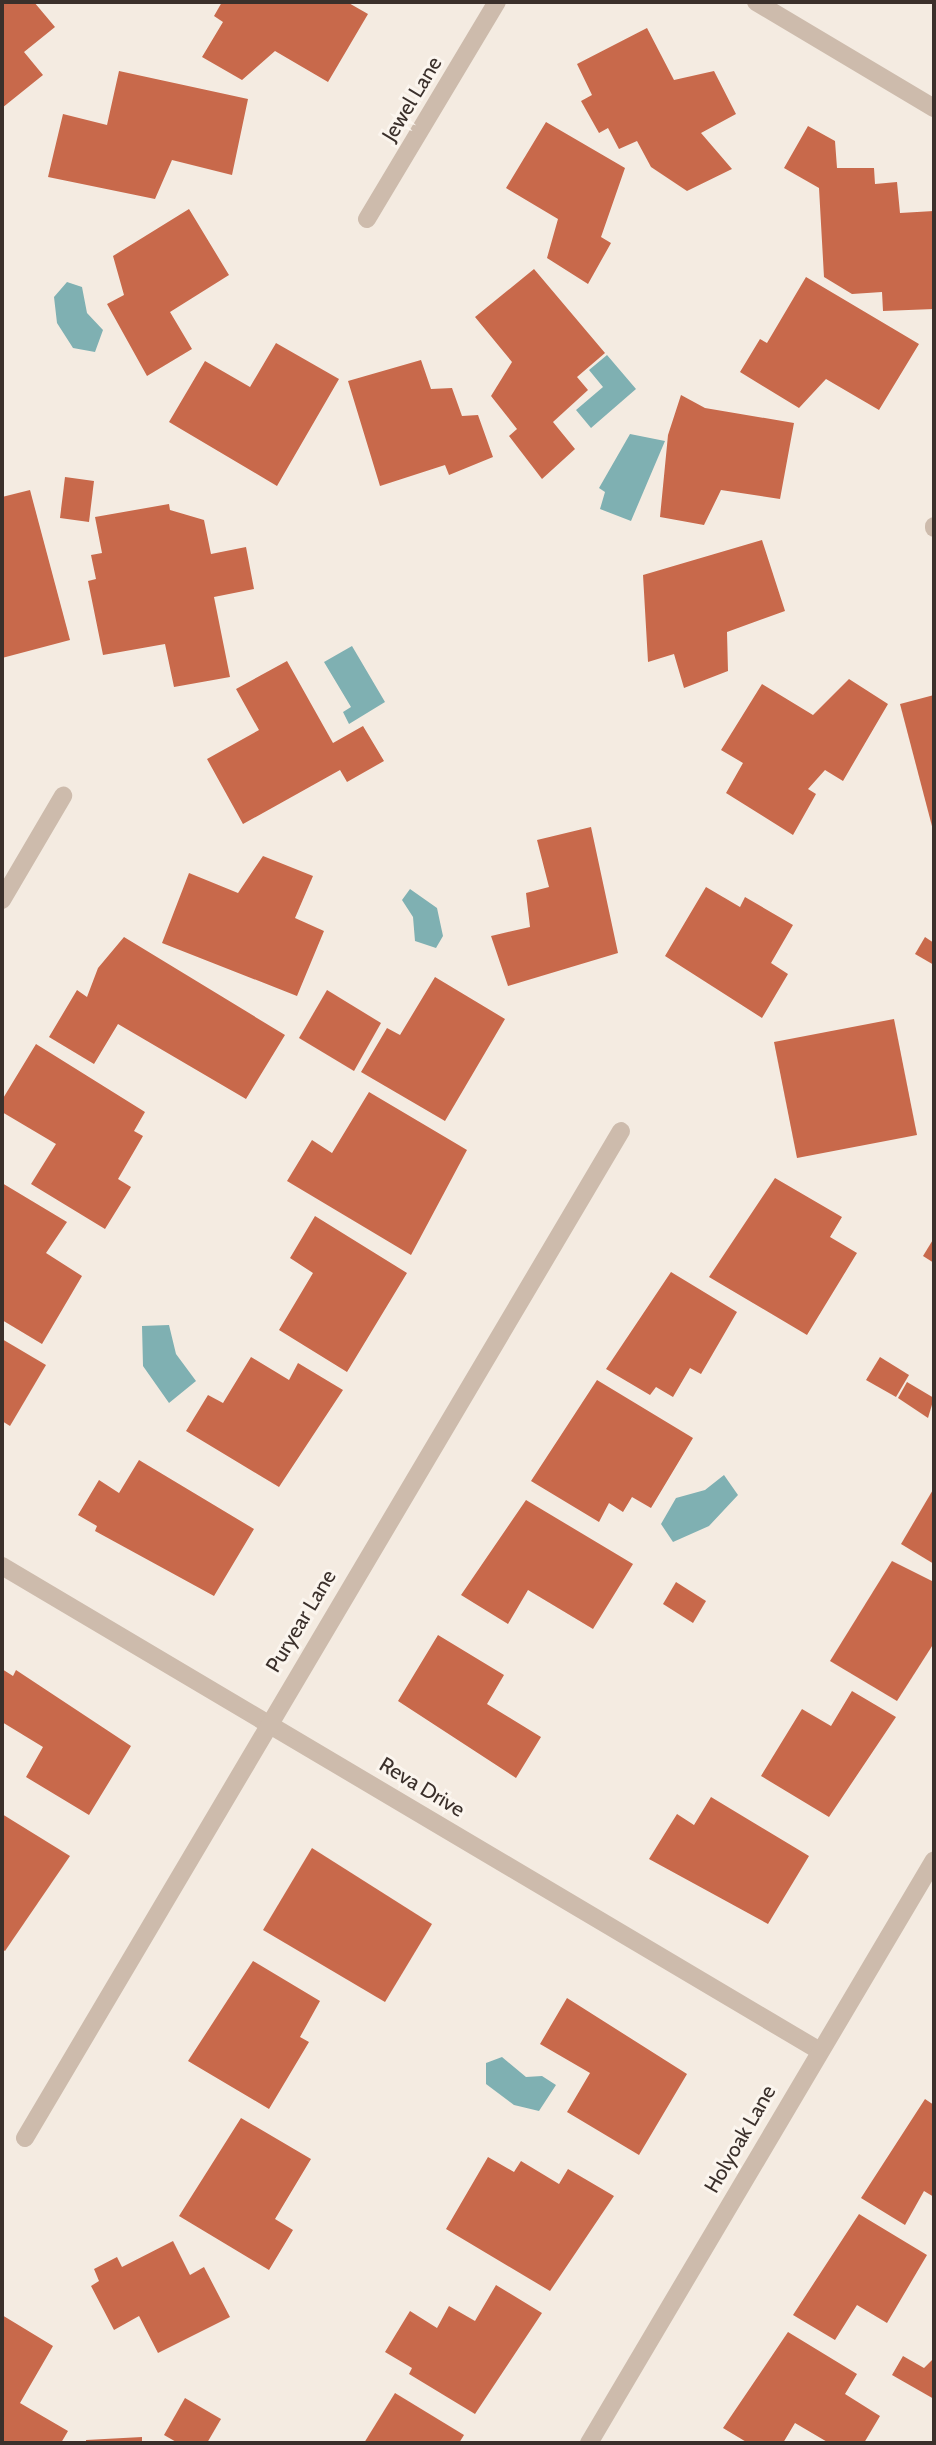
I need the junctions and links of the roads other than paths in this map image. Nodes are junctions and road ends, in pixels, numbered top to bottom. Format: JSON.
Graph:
{"nodes":[{"id":1,"x":497,"y":2,"type":"edge"},
{"id":2,"x":756,"y":2,"type":"edge"},
{"id":3,"x":934,"y":108,"type":"edge"},
{"id":4,"x":367,"y":219,"type":"dead end"},
{"id":5,"x":63,"y":796,"type":"dead end"},
{"id":6,"x":2,"y":900,"type":"edge"},
{"id":7,"x":621,"y":1131,"type":"dead end"},
{"id":8,"x":2,"y":1566,"type":"edge"},
{"id":9,"x":268,"y":1721,"type":"junction"},
{"id":10,"x":934,"y":1860,"type":"edge"},
{"id":11,"x":818,"y":2050,"type":"junction"},
{"id":12,"x":25,"y":2138,"type":"dead end"},
{"id":13,"x":589,"y":2443,"type":"edge"}],
"edges":[{"from":1,"to":4,"type":"street","name":"Jewel Lane"},
{"from":2,"to":3,"type":"street"},
{"from":5,"to":6,"type":"street"},
{"from":7,"to":9,"type":"street","name":"Puryear Lane"},
{"from":8,"to":9,"type":"street","name":"Reva Drive"},
{"from":9,"to":11,"type":"street","name":"Reva Drive"},
{"from":9,"to":12,"type":"street","name":"Puryear Lane"},
{"from":10,"to":11,"type":"street","name":"Holyoak Lane"},
{"from":11,"to":13,"type":"street","name":"Holyoak Lane"}]}
